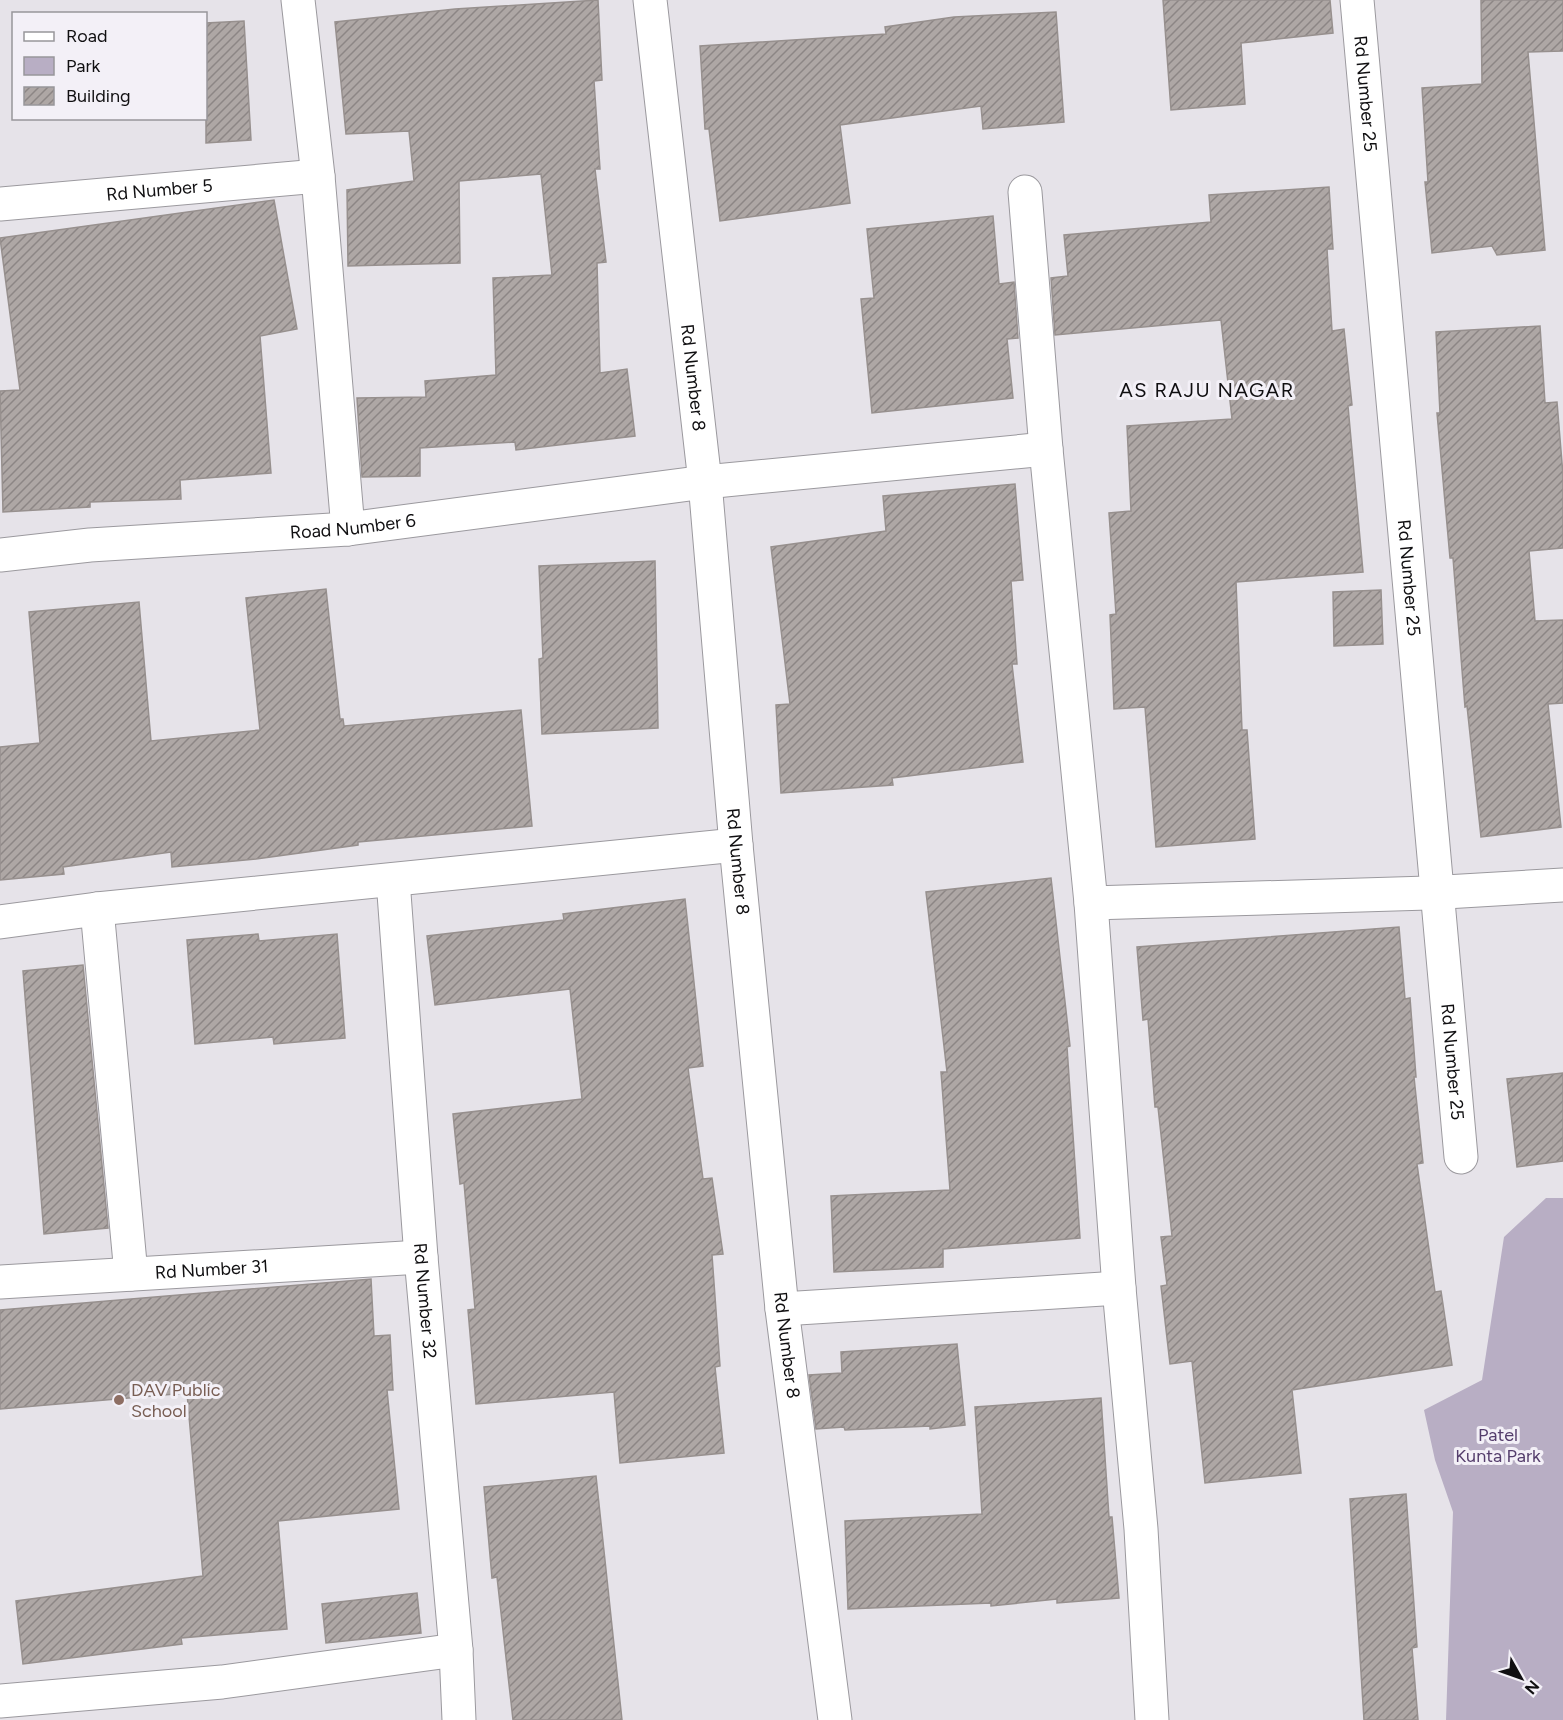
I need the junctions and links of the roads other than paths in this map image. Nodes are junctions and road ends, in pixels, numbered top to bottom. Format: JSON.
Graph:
{"nodes":[{"id":1,"x":298,"y":0,"type":"edge"},
{"id":2,"x":650,"y":0,"type":"edge"},
{"id":3,"x":1357,"y":0,"type":"edge"},
{"id":4,"x":318,"y":176,"type":"junction"},
{"id":5,"x":1025,"y":192,"type":"dead end"},
{"id":6,"x":0,"y":204,"type":"edge"},
{"id":7,"x":1046,"y":449,"type":"junction"},
{"id":8,"x":705,"y":482,"type":"junction"},
{"id":9,"x":348,"y":530,"type":"junction"},
{"id":10,"x":0,"y":555,"type":"edge"},
{"id":11,"x":736,"y":845,"type":"junction"},
{"id":12,"x":393,"y":880,"type":"junction"},
{"id":13,"x":1563,"y":885,"type":"edge"},
{"id":14,"x":1438,"y":893,"type":"junction"},
{"id":15,"x":1091,"y":903,"type":"junction"},
{"id":16,"x":97,"y":909,"type":"junction"},
{"id":17,"x":0,"y":922,"type":"edge"},
{"id":18,"x":1461,"y":1157,"type":"dead end"},
{"id":19,"x":421,"y":1257,"type":"junction"},
{"id":20,"x":131,"y":1274,"type":"junction"},
{"id":21,"x":0,"y":1282,"type":"edge"},
{"id":22,"x":1119,"y":1288,"type":"junction"},
{"id":23,"x":782,"y":1308,"type":"junction"},
{"id":24,"x":456,"y":1650,"type":"junction"},
{"id":25,"x":0,"y":1701,"type":"edge"},
{"id":26,"x":459,"y":1720,"type":"edge"},
{"id":27,"x":835,"y":1720,"type":"edge"},
{"id":28,"x":1152,"y":1720,"type":"edge"}],
"edges":[{"from":1,"to":4,"type":"street"},
{"from":2,"to":8,"type":"street","name":"Rd Number 8"},
{"from":3,"to":14,"type":"street","name":"Rd Number 25"},
{"from":4,"to":6,"type":"street","name":"Rd Number 5"},
{"from":4,"to":9,"type":"street"},
{"from":5,"to":7,"type":"street"},
{"from":7,"to":8,"type":"street","name":"Road Number 6"},
{"from":7,"to":15,"type":"street"},
{"from":8,"to":9,"type":"street","name":"Road Number 6"},
{"from":8,"to":11,"type":"street","name":"Rd Number 8"},
{"from":9,"to":10,"type":"street","name":"Road Number 6"},
{"from":11,"to":12,"type":"street"},
{"from":11,"to":23,"type":"street","name":"Rd Number 8"},
{"from":12,"to":16,"type":"street"},
{"from":12,"to":19,"type":"street","name":"Rd Number 32"},
{"from":13,"to":14,"type":"street"},
{"from":14,"to":15,"type":"street"},
{"from":14,"to":18,"type":"street","name":"Rd Number 25"},
{"from":15,"to":22,"type":"street"},
{"from":16,"to":17,"type":"street"},
{"from":16,"to":20,"type":"street"},
{"from":19,"to":20,"type":"street","name":"Rd Number 31"},
{"from":19,"to":24,"type":"street","name":"Rd Number 32"},
{"from":20,"to":21,"type":"street","name":"Rd Number 31"},
{"from":22,"to":23,"type":"street"},
{"from":22,"to":28,"type":"street"},
{"from":23,"to":27,"type":"street","name":"Rd Number 8"},
{"from":24,"to":25,"type":"street"},
{"from":24,"to":26,"type":"street","name":"Rd Number 32"}]}
